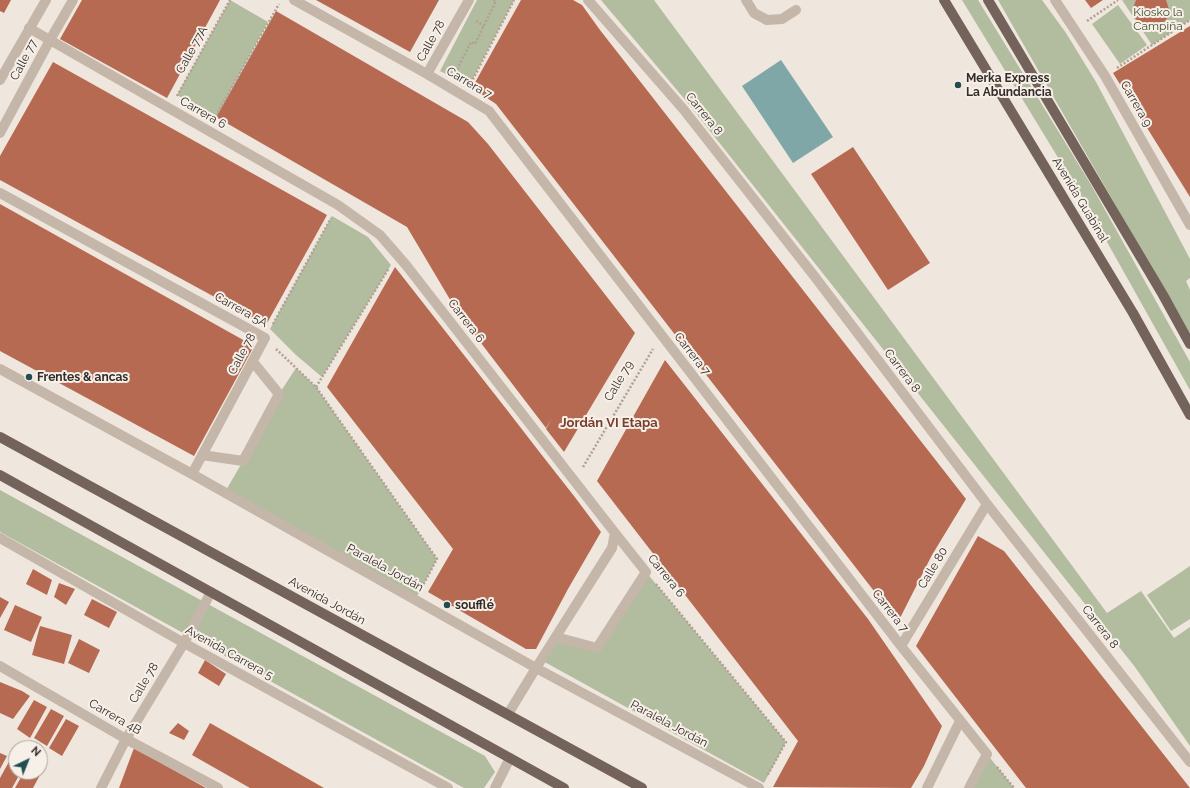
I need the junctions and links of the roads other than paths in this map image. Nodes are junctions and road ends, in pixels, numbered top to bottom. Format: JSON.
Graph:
{"nodes":[{"id":1,"x":46,"y":0,"type":"edge"},
{"id":2,"x":73,"y":0,"type":"edge"},
{"id":3,"x":294,"y":0,"type":"edge"},
{"id":4,"x":469,"y":0,"type":"edge"},
{"id":5,"x":588,"y":0,"type":"edge"},
{"id":6,"x":746,"y":0,"type":"edge"},
{"id":7,"x":944,"y":0,"type":"edge"},
{"id":8,"x":988,"y":0,"type":"edge"},
{"id":9,"x":1055,"y":0,"type":"edge"},
{"id":10,"x":796,"y":10,"type":"dead end"},
{"id":11,"x":29,"y":28,"type":"junction"},
{"id":12,"x":50,"y":40,"type":"junction"},
{"id":13,"x":427,"y":74,"type":"junction"},
{"id":14,"x":0,"y":80,"type":"edge"},
{"id":15,"x":0,"y":133,"type":"edge"},
{"id":16,"x":0,"y":193,"type":"edge"},
{"id":17,"x":1190,"y":225,"type":"edge"},
{"id":18,"x":265,"y":338,"type":"joint"},
{"id":19,"x":1190,"y":344,"type":"edge"},
{"id":20,"x":252,"y":362,"type":"junction"},
{"id":21,"x":0,"y":369,"type":"edge"},
{"id":22,"x":1190,"y":415,"type":"edge"},
{"id":23,"x":0,"y":437,"type":"edge"},
{"id":24,"x":202,"y":455,"type":"junction"},
{"id":25,"x":192,"y":474,"type":"junction"},
{"id":26,"x":0,"y":476,"type":"edge"},
{"id":27,"x":987,"y":504,"type":"junction"},
{"id":28,"x":615,"y":534,"type":"junction"},
{"id":29,"x":0,"y":538,"type":"edge"},
{"id":30,"x":211,"y":592,"type":"junction"},
{"id":31,"x":556,"y":636,"type":"junction"},
{"id":32,"x":184,"y":643,"type":"junction"},
{"id":33,"x":901,"y":646,"type":"junction"},
{"id":34,"x":0,"y":666,"type":"edge"},
{"id":35,"x":536,"y":668,"type":"junction"},
{"id":36,"x":508,"y":714,"type":"junction"},
{"id":37,"x":960,"y":721,"type":"junction"},
{"id":38,"x":126,"y":739,"type":"junction"},
{"id":39,"x":510,"y":758,"type":"junction"},
{"id":40,"x":1190,"y":762,"type":"edge"},
{"id":41,"x":100,"y":788,"type":"edge"},
{"id":42,"x":218,"y":788,"type":"edge"},
{"id":43,"x":448,"y":788,"type":"edge"},
{"id":44,"x":495,"y":788,"type":"edge"},
{"id":45,"x":564,"y":788,"type":"edge"},
{"id":46,"x":642,"y":788,"type":"edge"},
{"id":47,"x":759,"y":788,"type":"edge"},
{"id":48,"x":927,"y":788,"type":"edge"},
{"id":49,"x":970,"y":788,"type":"edge"}],
"edges":[{"from":1,"to":11,"type":"street","name":"Calle 77"},
{"from":2,"to":12,"type":"street","name":"Calle 77"},
{"from":3,"to":13,"type":"street","name":"Carrera 7"},
{"from":4,"to":13,"type":"street","name":"Calle 78"},
{"from":5,"to":27,"type":"street","name":"Carrera 8"},
{"from":6,"to":10,"type":"street"},
{"from":7,"to":22,"type":"main road","name":"Avenida Guabinal"},
{"from":8,"to":19,"type":"main road","name":"Avenida Guabinal"},
{"from":9,"to":17,"type":"street","name":"Carrera 9"},
{"from":11,"to":12,"type":"street","name":"Carrera 6"},
{"from":11,"to":14,"type":"street","name":"Calle 77"},
{"from":12,"to":15,"type":"street","name":"Calle 77"},
{"from":12,"to":28,"type":"street","name":"Carrera 6"},
{"from":13,"to":33,"type":"street","name":"Carrera 7"},
{"from":16,"to":18,"type":"street","name":"Carrera 5A"},
{"from":18,"to":20,"type":"street","name":"Calle 78"},
{"from":20,"to":24,"type":"street","name":"Calle 78"},
{"from":20,"to":24,"type":"street"},
{"from":21,"to":25,"type":"street","name":"Paralela Jordán"},
{"from":23,"to":36,"type":"main road","name":"Avenida Jordán"},
{"from":24,"to":25,"type":"street","name":"Calle 78"},
{"from":25,"to":35,"type":"street","name":"Paralela Jordán"},
{"from":26,"to":30,"type":"main road"},
{"from":27,"to":33,"type":"street","name":"Calle 80"},
{"from":27,"to":40,"type":"street","name":"Carrera 8"},
{"from":28,"to":31,"type":"street"},
{"from":28,"to":31,"type":"street","name":"Carrera 6"},
{"from":29,"to":32,"type":"street","name":"Avenida Carrera 5"},
{"from":30,"to":32,"type":"street","name":"Calle 78"},
{"from":30,"to":39,"type":"main road"},
{"from":31,"to":35,"type":"street"},
{"from":32,"to":38,"type":"street","name":"Calle 78"},
{"from":32,"to":43,"type":"street","name":"Avenida Carrera 5"},
{"from":33,"to":37,"type":"street","name":"Carrera 7"},
{"from":34,"to":38,"type":"street","name":"Carrera 4B"},
{"from":35,"to":36,"type":"street"},
{"from":35,"to":47,"type":"street","name":"Paralela Jordán"},
{"from":36,"to":46,"type":"main road","name":"Avenida Jordán"},
{"from":37,"to":48,"type":"street"},
{"from":37,"to":49,"type":"street","name":"Carrera 7"},
{"from":38,"to":41,"type":"street","name":"Calle 78"},
{"from":38,"to":42,"type":"street","name":"Carrera 4B"},
{"from":39,"to":44,"type":"street"},
{"from":39,"to":45,"type":"main road"}]}
